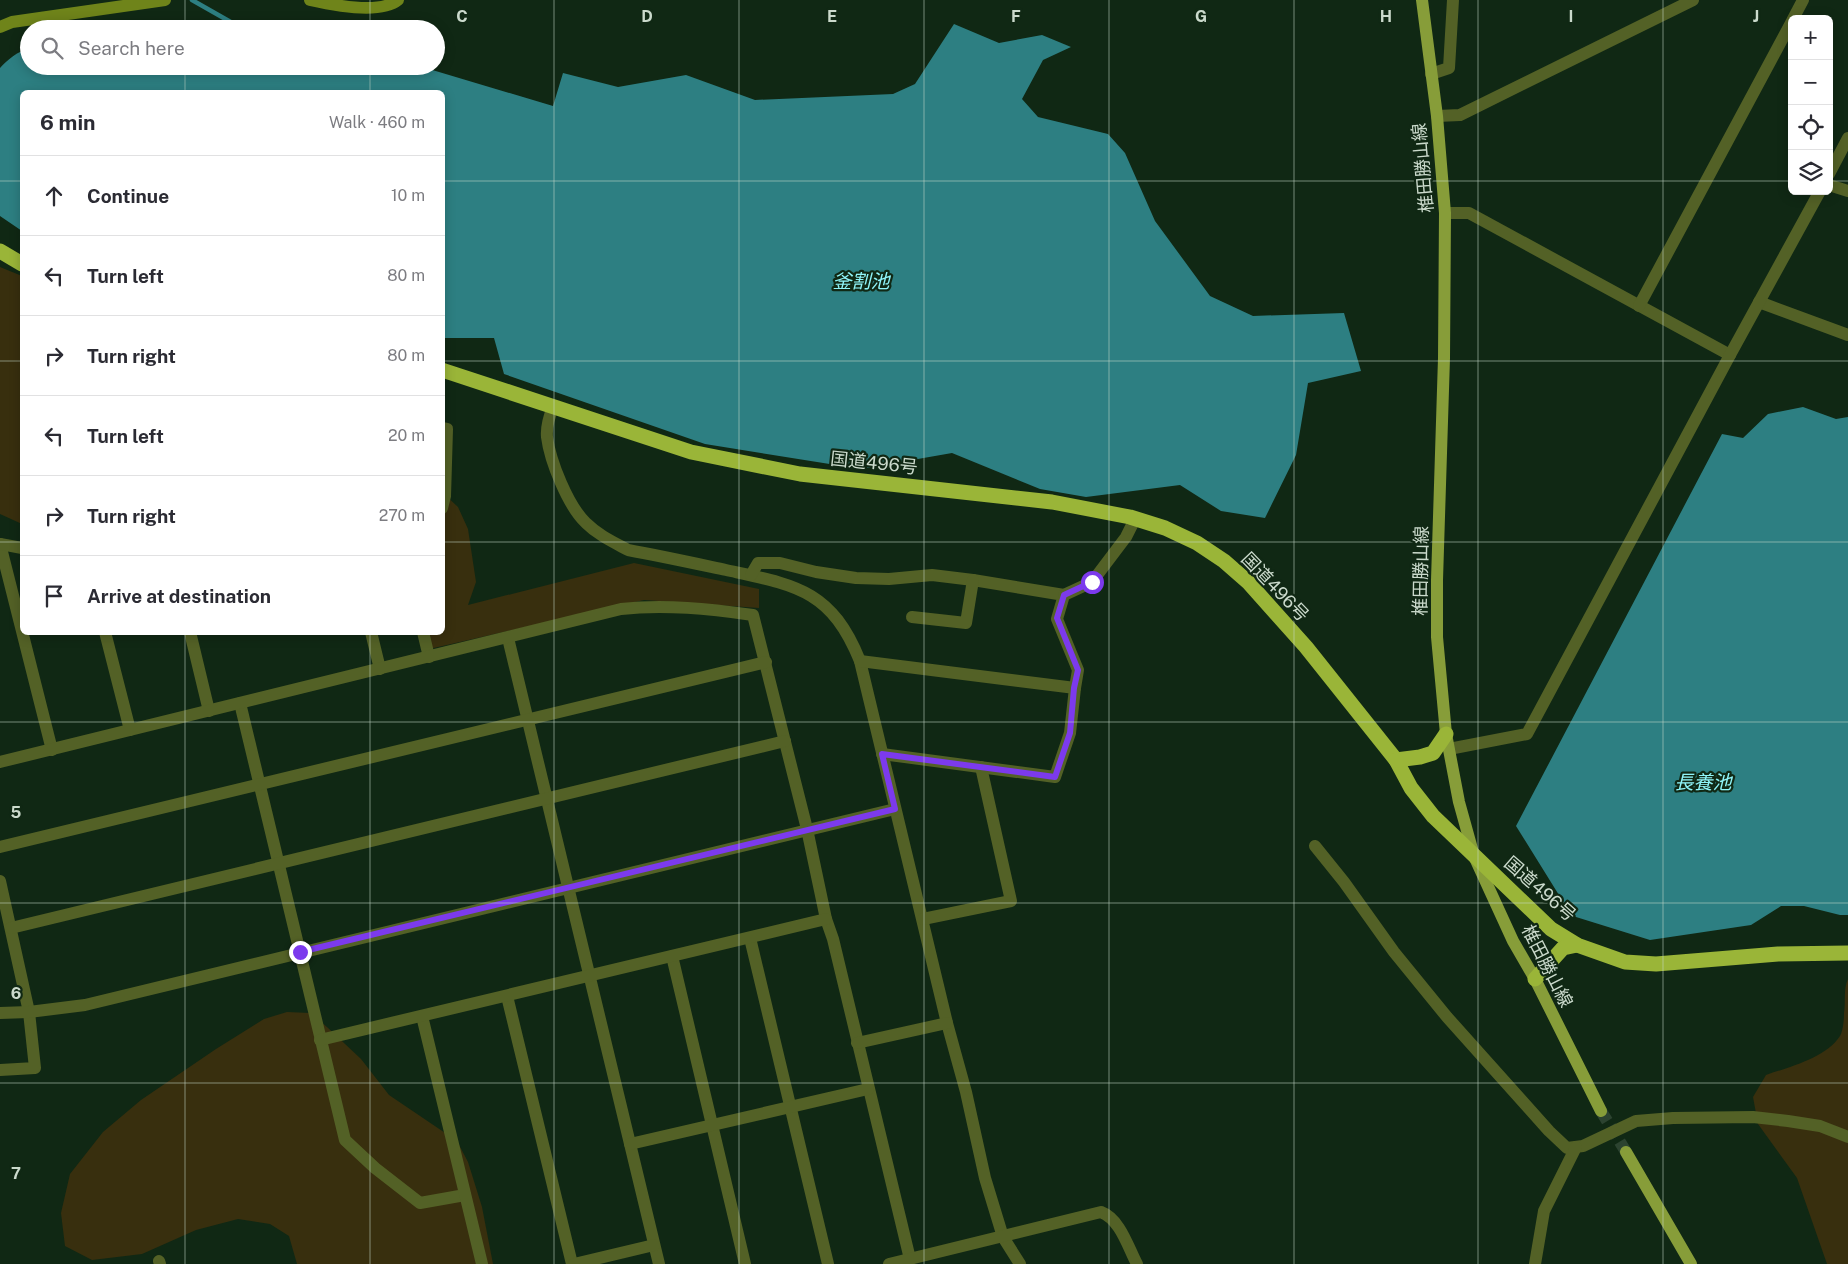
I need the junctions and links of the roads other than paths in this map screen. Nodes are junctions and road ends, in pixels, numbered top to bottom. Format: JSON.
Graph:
{"nodes":[{"id":1,"x":166,"y":0,"type":"edge"},
{"id":2,"x":310,"y":0,"type":"edge"},
{"id":3,"x":398,"y":0,"type":"edge"},
{"id":4,"x":1422,"y":0,"type":"edge"},
{"id":5,"x":1454,"y":0,"type":"edge"},
{"id":6,"x":1693,"y":0,"type":"edge"},
{"id":7,"x":1803,"y":0,"type":"edge"},
{"id":8,"x":1795,"y":15,"type":"edge"},
{"id":9,"x":26,"y":20,"type":"edge"},
{"id":10,"x":20,"y":21,"type":"edge"},
{"id":11,"x":0,"y":27,"type":"edge"},
{"id":12,"x":1788,"y":27,"type":"edge"},
{"id":13,"x":1431,"y":74,"type":"junction"},
{"id":14,"x":1436,"y":116,"type":"junction"},
{"id":15,"x":1848,"y":138,"type":"edge"},
{"id":16,"x":1833,"y":166,"type":"edge"},
{"id":17,"x":1833,"y":186,"type":"edge"},
{"id":18,"x":1848,"y":191,"type":"edge"},
{"id":19,"x":1818,"y":195,"type":"edge"},
{"id":20,"x":1445,"y":212,"type":"junction"},
{"id":21,"x":0,"y":251,"type":"edge"},
{"id":22,"x":20,"y":263,"type":"edge"},
{"id":23,"x":1758,"y":302,"type":"junction"},
{"id":24,"x":1639,"y":306,"type":"junction"},
{"id":25,"x":1848,"y":335,"type":"edge"},
{"id":26,"x":1730,"y":354,"type":"junction"},
{"id":27,"x":445,"y":371,"type":"edge"},
{"id":28,"x":553,"y":407,"type":"junction"},
{"id":29,"x":445,"y":429,"type":"edge"},
{"id":30,"x":445,"y":496,"type":"edge"},
{"id":31,"x":1135,"y":519,"type":"junction"},
{"id":32,"x":0,"y":544,"type":"edge"},
{"id":33,"x":20,"y":548,"type":"edge"},
{"id":34,"x":751,"y":575,"type":"junction"},
{"id":35,"x":973,"y":580,"type":"junction"},
{"id":36,"x":1064,"y":595,"type":"junction"},
{"id":37,"x":912,"y":617,"type":"dead end"},
{"id":38,"x":20,"y":623,"type":"edge"},
{"id":39,"x":23,"y":635,"type":"edge"},
{"id":40,"x":106,"y":635,"type":"edge"},
{"id":41,"x":191,"y":635,"type":"edge"},
{"id":42,"x":372,"y":635,"type":"edge"},
{"id":43,"x":424,"y":635,"type":"edge"},
{"id":44,"x":508,"y":638,"type":"junction"},
{"id":45,"x":429,"y":657,"type":"junction"},
{"id":46,"x":860,"y":661,"type":"junction"},
{"id":47,"x":766,"y":662,"type":"junction"},
{"id":48,"x":380,"y":669,"type":"junction"},
{"id":49,"x":1074,"y":688,"type":"junction"},
{"id":50,"x":240,"y":704,"type":"junction"},
{"id":51,"x":209,"y":711,"type":"junction"},
{"id":52,"x":528,"y":720,"type":"junction"},
{"id":53,"x":130,"y":730,"type":"junction"},
{"id":54,"x":1446,"y":734,"type":"junction"},
{"id":55,"x":785,"y":741,"type":"junction"},
{"id":56,"x":1449,"y":749,"type":"junction"},
{"id":57,"x":52,"y":750,"type":"junction"},
{"id":58,"x":882,"y":754,"type":"junction"},
{"id":59,"x":1396,"y":760,"type":"junction"},
{"id":60,"x":0,"y":762,"type":"edge"},
{"id":61,"x":981,"y":767,"type":"junction"},
{"id":62,"x":260,"y":784,"type":"junction"},
{"id":63,"x":547,"y":798,"type":"junction"},
{"id":64,"x":895,"y":809,"type":"junction"},
{"id":65,"x":807,"y":829,"type":"junction"},
{"id":66,"x":1315,"y":846,"type":"dead end"},
{"id":67,"x":0,"y":847,"type":"edge"},
{"id":68,"x":1474,"y":856,"type":"junction"},
{"id":69,"x":278,"y":863,"type":"junction"},
{"id":70,"x":0,"y":881,"type":"edge"},
{"id":71,"x":568,"y":888,"type":"junction"},
{"id":72,"x":826,"y":919,"type":"junction"},
{"id":73,"x":923,"y":919,"type":"junction"},
{"id":74,"x":11,"y":928,"type":"junction"},
{"id":75,"x":750,"y":938,"type":"junction"},
{"id":76,"x":1577,"y":945,"type":"junction"},
{"id":77,"x":300,"y":952,"type":"junction"},
{"id":78,"x":1848,"y":953,"type":"edge"},
{"id":79,"x":672,"y":956,"type":"junction"},
{"id":80,"x":589,"y":976,"type":"junction"},
{"id":81,"x":1534,"y":979,"type":"junction"},
{"id":82,"x":507,"y":996,"type":"junction"},
{"id":83,"x":29,"y":1012,"type":"junction"},
{"id":84,"x":0,"y":1013,"type":"edge"},
{"id":85,"x":422,"y":1016,"type":"junction"},
{"id":86,"x":947,"y":1023,"type":"junction"},
{"id":87,"x":320,"y":1040,"type":"junction"},
{"id":88,"x":857,"y":1043,"type":"junction"},
{"id":89,"x":0,"y":1070,"type":"edge"},
{"id":90,"x":868,"y":1089,"type":"junction"},
{"id":91,"x":790,"y":1107,"type":"junction"},
{"id":92,"x":1600,"y":1111,"type":"tunnel mouth"},
{"id":93,"x":712,"y":1125,"type":"junction"},
{"id":94,"x":1848,"y":1137,"type":"edge"},
{"id":95,"x":630,"y":1144,"type":"junction"},
{"id":96,"x":1576,"y":1147,"type":"junction"},
{"id":97,"x":1626,"y":1152,"type":"tunnel mouth"},
{"id":98,"x":465,"y":1194,"type":"junction"},
{"id":99,"x":1003,"y":1236,"type":"junction"},
{"id":100,"x":654,"y":1245,"type":"junction"},
{"id":101,"x":910,"y":1259,"type":"junction"},
{"id":102,"x":482,"y":1264,"type":"edge"},
{"id":103,"x":573,"y":1264,"type":"edge"},
{"id":104,"x":659,"y":1264,"type":"edge"},
{"id":105,"x":745,"y":1264,"type":"edge"},
{"id":106,"x":828,"y":1264,"type":"edge"},
{"id":107,"x":889,"y":1264,"type":"edge"},
{"id":108,"x":1020,"y":1264,"type":"edge"},
{"id":109,"x":1137,"y":1264,"type":"edge"},
{"id":110,"x":1535,"y":1264,"type":"edge"},
{"id":111,"x":1691,"y":1264,"type":"edge"}],
"edges":[{"from":1,"to":9,"type":"street"},
{"from":2,"to":3,"type":"street"},
{"from":4,"to":13,"type":"main road","name":"椎田勝山線"},
{"from":5,"to":13,"type":"street"},
{"from":6,"to":14,"type":"street"},
{"from":7,"to":8,"type":"street"},
{"from":10,"to":11,"type":"street"},
{"from":12,"to":24,"type":"street"},
{"from":13,"to":14,"type":"main road","name":"椎田勝山線"},
{"from":14,"to":20,"type":"main road","name":"椎田勝山線"},
{"from":15,"to":16,"type":"street"},
{"from":17,"to":18,"type":"street"},
{"from":19,"to":23,"type":"street"},
{"from":20,"to":24,"type":"street"},
{"from":20,"to":54,"type":"main road","name":"椎田勝山線"},
{"from":21,"to":22,"type":"highway"},
{"from":23,"to":25,"type":"street"},
{"from":23,"to":26,"type":"street"},
{"from":24,"to":26,"type":"street"},
{"from":26,"to":56,"type":"street"},
{"from":27,"to":28,"type":"highway","name":"国道496号"},
{"from":28,"to":31,"type":"highway","name":"国道496号"},
{"from":28,"to":34,"type":"street"},
{"from":29,"to":30,"type":"street"},
{"from":31,"to":36,"type":"street"},
{"from":31,"to":59,"type":"highway","name":"国道496号"},
{"from":32,"to":33,"type":"street"},
{"from":32,"to":38,"type":"street"},
{"from":34,"to":35,"type":"street"},
{"from":34,"to":46,"type":"street"},
{"from":35,"to":36,"type":"street"},
{"from":35,"to":37,"type":"street"},
{"from":36,"to":49,"type":"street"},
{"from":39,"to":57,"type":"street"},
{"from":40,"to":53,"type":"street"},
{"from":41,"to":51,"type":"street"},
{"from":42,"to":48,"type":"street"},
{"from":43,"to":45,"type":"street"},
{"from":44,"to":45,"type":"street"},
{"from":44,"to":47,"type":"street"},
{"from":44,"to":52,"type":"street"},
{"from":45,"to":48,"type":"street"},
{"from":46,"to":49,"type":"street"},
{"from":46,"to":58,"type":"street"},
{"from":47,"to":52,"type":"street"},
{"from":47,"to":55,"type":"street"},
{"from":48,"to":50,"type":"street"},
{"from":49,"to":61,"type":"street"},
{"from":50,"to":51,"type":"street"},
{"from":50,"to":62,"type":"street"},
{"from":51,"to":53,"type":"street"},
{"from":52,"to":62,"type":"street"},
{"from":52,"to":63,"type":"street"},
{"from":53,"to":57,"type":"street"},
{"from":54,"to":56,"type":"main road","name":"椎田勝山線"},
{"from":54,"to":59,"type":"highway"},
{"from":55,"to":63,"type":"street"},
{"from":55,"to":65,"type":"street"},
{"from":56,"to":68,"type":"main road","name":"椎田勝山線"},
{"from":57,"to":60,"type":"street"},
{"from":58,"to":61,"type":"street"},
{"from":58,"to":64,"type":"street"},
{"from":59,"to":68,"type":"highway","name":"国道496号"},
{"from":61,"to":73,"type":"street"},
{"from":62,"to":67,"type":"street"},
{"from":62,"to":69,"type":"street"},
{"from":63,"to":69,"type":"street"},
{"from":63,"to":71,"type":"street"},
{"from":64,"to":65,"type":"street"},
{"from":64,"to":73,"type":"street"},
{"from":65,"to":71,"type":"street"},
{"from":65,"to":72,"type":"street"},
{"from":66,"to":96,"type":"street"},
{"from":68,"to":76,"type":"highway","name":"国道496号"},
{"from":68,"to":81,"type":"main road","name":"椎田勝山線"},
{"from":69,"to":74,"type":"street"},
{"from":69,"to":77,"type":"street"},
{"from":70,"to":74,"type":"street"},
{"from":71,"to":77,"type":"street"},
{"from":71,"to":80,"type":"street"},
{"from":72,"to":75,"type":"street"},
{"from":72,"to":88,"type":"street"},
{"from":73,"to":86,"type":"street"},
{"from":74,"to":83,"type":"street"},
{"from":75,"to":79,"type":"street"},
{"from":75,"to":91,"type":"street"},
{"from":76,"to":78,"type":"highway","name":"国道496号"},
{"from":76,"to":81,"type":"highway"},
{"from":77,"to":83,"type":"street"},
{"from":77,"to":87,"type":"street"},
{"from":79,"to":80,"type":"street"},
{"from":79,"to":93,"type":"street"},
{"from":80,"to":82,"type":"street"},
{"from":80,"to":95,"type":"street"},
{"from":81,"to":92,"type":"main road","name":"椎田勝山線"},
{"from":82,"to":85,"type":"street"},
{"from":82,"to":103,"type":"street"},
{"from":83,"to":84,"type":"street"},
{"from":83,"to":89,"type":"street"},
{"from":85,"to":87,"type":"street"},
{"from":85,"to":98,"type":"street"},
{"from":86,"to":88,"type":"street"},
{"from":86,"to":99,"type":"street"},
{"from":87,"to":98,"type":"street"},
{"from":88,"to":90,"type":"street"},
{"from":90,"to":91,"type":"street"},
{"from":90,"to":101,"type":"street"},
{"from":91,"to":93,"type":"street"},
{"from":91,"to":106,"type":"street"},
{"from":93,"to":95,"type":"street"},
{"from":93,"to":105,"type":"street"},
{"from":94,"to":96,"type":"street"},
{"from":95,"to":100,"type":"street"},
{"from":96,"to":110,"type":"street"},
{"from":97,"to":111,"type":"main road"},
{"from":98,"to":102,"type":"street"},
{"from":99,"to":101,"type":"street"},
{"from":99,"to":108,"type":"street"},
{"from":99,"to":109,"type":"street"},
{"from":100,"to":103,"type":"street"},
{"from":100,"to":104,"type":"street"},
{"from":101,"to":107,"type":"street"}]}
